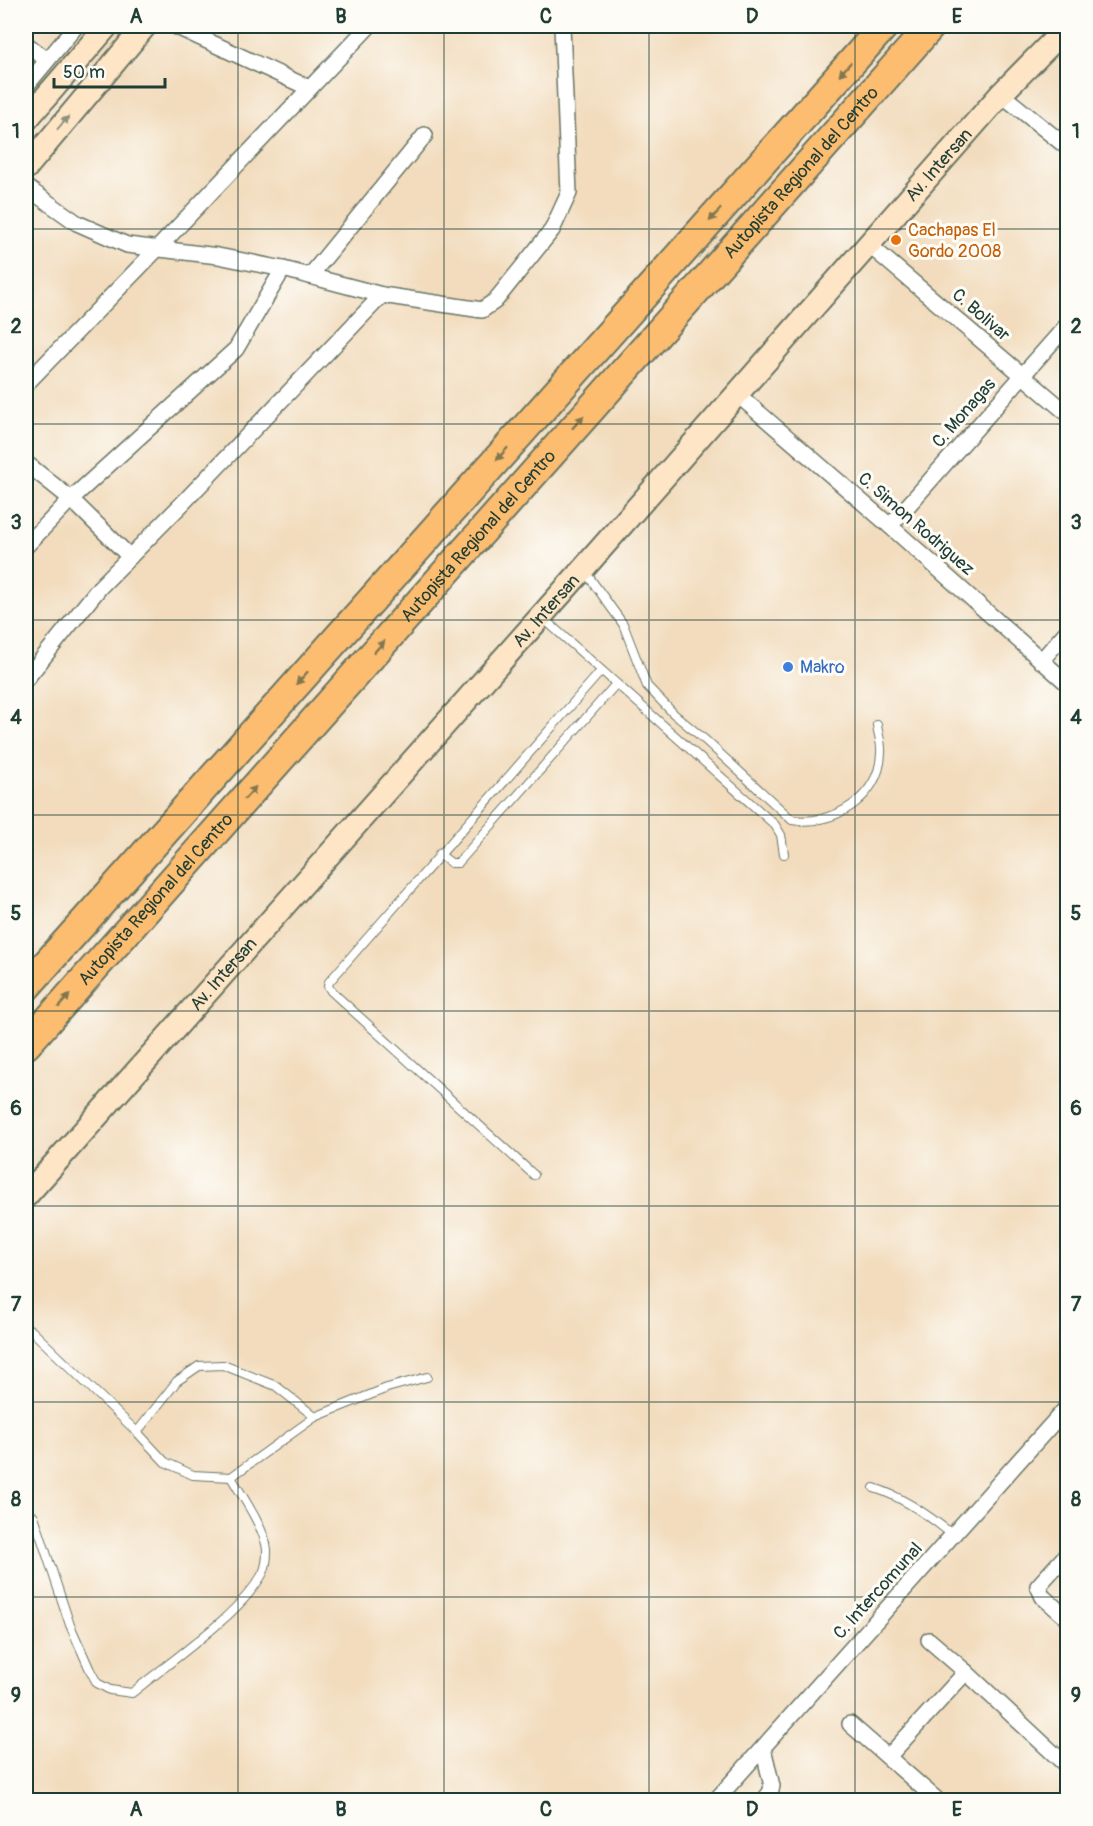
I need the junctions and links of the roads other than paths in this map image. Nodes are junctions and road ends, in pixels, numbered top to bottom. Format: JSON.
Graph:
{"nodes":[{"id":1,"x":76,"y":26,"type":"edge"},
{"id":2,"x":107,"y":26,"type":"edge"},
{"id":3,"x":145,"y":26,"type":"edge"},
{"id":4,"x":175,"y":26,"type":"edge"},
{"id":5,"x":369,"y":26,"type":"edge"},
{"id":6,"x":562,"y":26,"type":"edge"},
{"id":7,"x":884,"y":26,"type":"edge"},
{"id":8,"x":931,"y":26,"type":"edge"},
{"id":9,"x":1068,"y":26,"type":"edge"},
{"id":10,"x":26,"y":44,"type":"edge"},
{"id":11,"x":47,"y":60,"type":"junction"},
{"id":12,"x":26,"y":86,"type":"edge"},
{"id":13,"x":309,"y":88,"type":"junction"},
{"id":14,"x":1001,"y":94,"type":"junction"},
{"id":15,"x":26,"y":120,"type":"edge"},
{"id":16,"x":425,"y":135,"type":"dead end"},
{"id":17,"x":1068,"y":148,"type":"edge"},
{"id":18,"x":26,"y":168,"type":"edge"},
{"id":19,"x":26,"y":188,"type":"edge"},
{"id":20,"x":869,"y":245,"type":"junction"},
{"id":21,"x":158,"y":248,"type":"junction"},
{"id":22,"x":284,"y":269,"type":"junction"},
{"id":23,"x":310,"y":276,"type":"junction"},
{"id":24,"x":382,"y":295,"type":"junction"},
{"id":25,"x":1068,"y":324,"type":"edge"},
{"id":26,"x":1022,"y":376,"type":"junction"},
{"id":27,"x":26,"y":384,"type":"edge"},
{"id":28,"x":737,"y":394,"type":"junction"},
{"id":29,"x":1068,"y":414,"type":"edge"},
{"id":30,"x":26,"y":463,"type":"edge"},
{"id":31,"x":71,"y":499,"type":"junction"},
{"id":32,"x":890,"y":526,"type":"junction"},
{"id":33,"x":26,"y":546,"type":"edge"},
{"id":34,"x":130,"y":557,"type":"junction"},
{"id":35,"x":583,"y":569,"type":"junction"},
{"id":36,"x":540,"y":616,"type":"junction"},
{"id":37,"x":1068,"y":630,"type":"edge"},
{"id":38,"x":1041,"y":661,"type":"junction"},
{"id":39,"x":602,"y":671,"type":"junction"},
{"id":40,"x":26,"y":679,"type":"edge"},
{"id":41,"x":616,"y":684,"type":"junction"},
{"id":42,"x":1068,"y":684,"type":"edge"},
{"id":43,"x":877,"y":725,"type":"dead end"},
{"id":44,"x":439,"y":854,"type":"junction"},
{"id":45,"x":784,"y":854,"type":"dead end"},
{"id":46,"x":26,"y":987,"type":"edge"},
{"id":47,"x":26,"y":1045,"type":"edge"},
{"id":48,"x":534,"y":1175,"type":"dead end"},
{"id":49,"x":26,"y":1196,"type":"edge"},
{"id":50,"x":26,"y":1327,"type":"edge"},
{"id":51,"x":427,"y":1377,"type":"dead end"},
{"id":52,"x":1068,"y":1406,"type":"edge"},
{"id":53,"x":315,"y":1417,"type":"junction"},
{"id":54,"x":137,"y":1432,"type":"junction"},
{"id":55,"x":231,"y":1477,"type":"junction"},
{"id":56,"x":874,"y":1488,"type":"dead end"},
{"id":57,"x":34,"y":1516,"type":"dead end"},
{"id":58,"x":954,"y":1536,"type":"junction"},
{"id":59,"x":1068,"y":1552,"type":"edge"},
{"id":60,"x":1068,"y":1618,"type":"edge"},
{"id":61,"x":929,"y":1640,"type":"dead end"},
{"id":62,"x":966,"y":1672,"type":"junction"},
{"id":63,"x":850,"y":1724,"type":"dead end"},
{"id":64,"x":763,"y":1748,"type":"junction"},
{"id":65,"x":888,"y":1757,"type":"junction"},
{"id":66,"x":1068,"y":1767,"type":"edge"},
{"id":67,"x":716,"y":1800,"type":"edge"},
{"id":68,"x":764,"y":1800,"type":"edge"},
{"id":69,"x":937,"y":1800,"type":"edge"}],
"edges":[{"from":1,"to":11,"type":"street"},
{"from":2,"to":15,"type":"street"},
{"from":18,"to":3,"type":"street","one_way":true},
{"from":4,"to":13,"type":"street"},
{"from":5,"to":13,"type":"street"},
{"from":6,"to":24,"type":"street"},
{"from":7,"to":46,"type":"highway","name":"Autopista Regional del Centro","one_way":true},
{"from":47,"to":8,"type":"highway","name":"Autopista Regional del Centro","one_way":true},
{"from":9,"to":14,"type":"street","name":"Av. Intersan"},
{"from":10,"to":11,"type":"street"},
{"from":11,"to":12,"type":"street"},
{"from":13,"to":21,"type":"street"},
{"from":14,"to":17,"type":"street"},
{"from":14,"to":20,"type":"street","name":"Av. Intersan"},
{"from":16,"to":23,"type":"street"},
{"from":19,"to":21,"type":"street"},
{"from":20,"to":26,"type":"street","name":"C. Bolivar"},
{"from":20,"to":28,"type":"street","name":"Av. Intersan"},
{"from":21,"to":22,"type":"street"},
{"from":21,"to":27,"type":"street"},
{"from":22,"to":23,"type":"street"},
{"from":22,"to":31,"type":"street"},
{"from":23,"to":24,"type":"street"},
{"from":24,"to":34,"type":"street"},
{"from":25,"to":26,"type":"street","name":"C. Monagas"},
{"from":26,"to":29,"type":"street","name":"C. Bolivar"},
{"from":26,"to":32,"type":"street","name":"C. Monagas"},
{"from":28,"to":32,"type":"street","name":"C. Simon Rodriguez"},
{"from":28,"to":35,"type":"street","name":"Av. Intersan"},
{"from":30,"to":31,"type":"street"},
{"from":31,"to":33,"type":"street"},
{"from":31,"to":34,"type":"street"},
{"from":32,"to":38,"type":"street","name":"C. Simon Rodriguez"},
{"from":34,"to":40,"type":"street"},
{"from":35,"to":36,"type":"street","name":"Av. Intersan"},
{"from":35,"to":43,"type":"lane"},
{"from":36,"to":39,"type":"lane"},
{"from":36,"to":49,"type":"street","name":"Av. Intersan"},
{"from":37,"to":38,"type":"street"},
{"from":38,"to":42,"type":"street","name":"C. Simon Rodriguez"},
{"from":39,"to":41,"type":"lane"},
{"from":39,"to":44,"type":"lane"},
{"from":41,"to":44,"type":"lane"},
{"from":41,"to":45,"type":"lane"},
{"from":44,"to":48,"type":"lane"},
{"from":50,"to":54,"type":"lane"},
{"from":51,"to":53,"type":"lane"},
{"from":52,"to":58,"type":"street","name":"C. Intercomunal"},
{"from":53,"to":54,"type":"lane"},
{"from":53,"to":55,"type":"lane"},
{"from":54,"to":55,"type":"lane"},
{"from":55,"to":57,"type":"lane"},
{"from":56,"to":58,"type":"lane"},
{"from":58,"to":64,"type":"street","name":"C. Intercomunal"},
{"from":59,"to":60,"type":"street"},
{"from":61,"to":62,"type":"street"},
{"from":62,"to":65,"type":"street"},
{"from":62,"to":66,"type":"street"},
{"from":63,"to":65,"type":"street"},
{"from":64,"to":67,"type":"street","name":"C. Intercomunal"},
{"from":64,"to":68,"type":"street"},
{"from":65,"to":69,"type":"street"}]}
